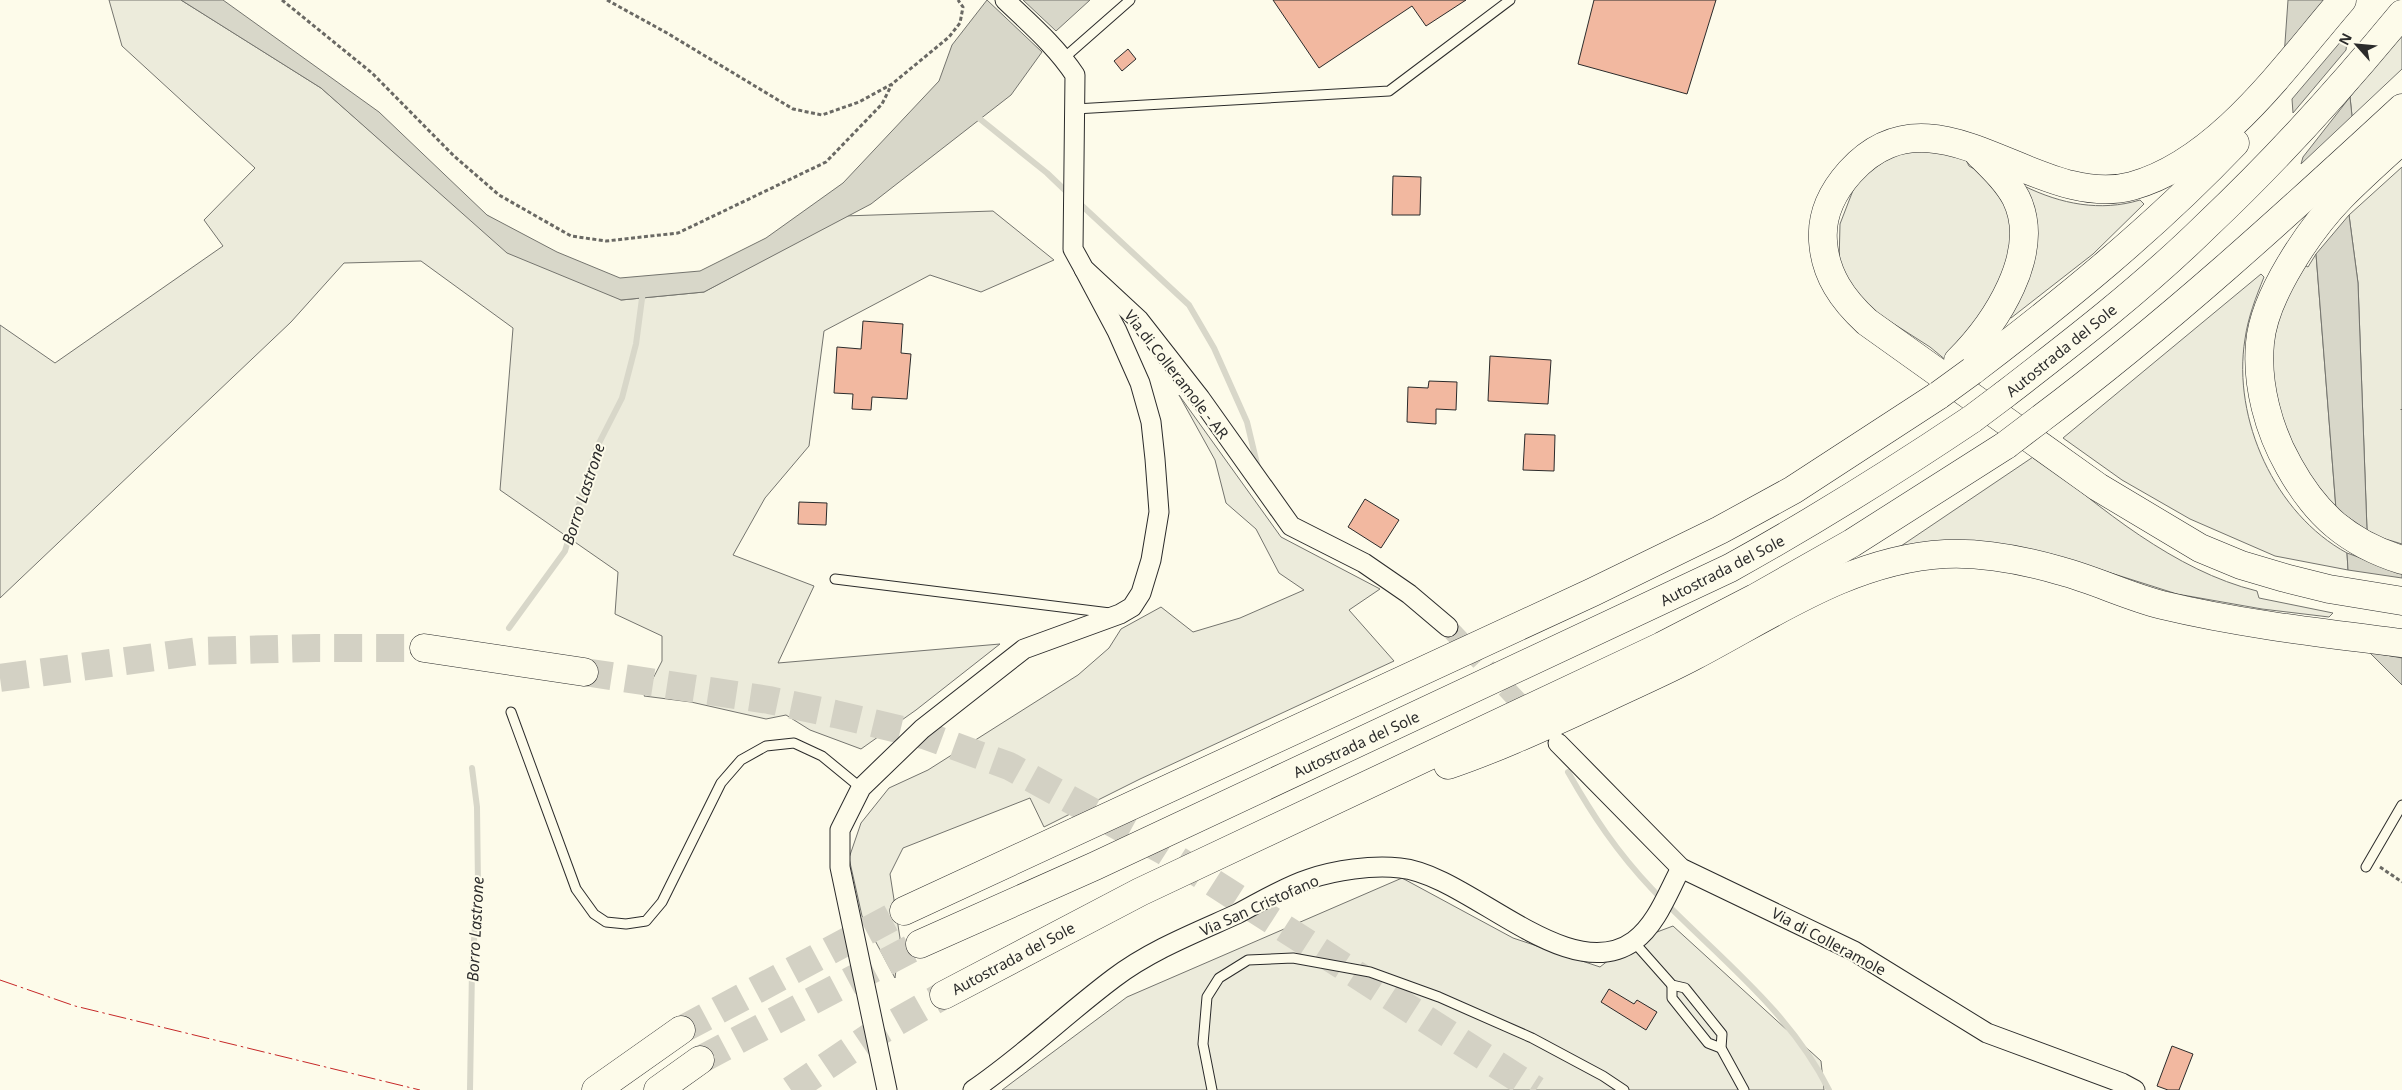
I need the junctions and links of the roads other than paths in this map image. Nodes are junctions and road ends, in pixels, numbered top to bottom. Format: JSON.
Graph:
{"nodes":[{"id":1,"x":1005,"y":0,"type":"edge"},
{"id":2,"x":1130,"y":0,"type":"edge"},
{"id":3,"x":1510,"y":0,"type":"edge"},
{"id":4,"x":2342,"y":0,"type":"edge"},
{"id":5,"x":2362,"y":0,"type":"edge"},
{"id":6,"x":2402,"y":14,"type":"edge"},
{"id":7,"x":1064,"y":58,"type":"junction"},
{"id":8,"x":2268,"y":98,"type":"junction"},
{"id":9,"x":2402,"y":108,"type":"edge"},
{"id":10,"x":1076,"y":109,"type":"junction"},
{"id":11,"x":2402,"y":140,"type":"edge"},
{"id":12,"x":1972,"y":147,"type":"junction"},
{"id":13,"x":1084,"y":269,"type":"junction"},
{"id":14,"x":1965,"y":366,"type":"junction"},
{"id":15,"x":2402,"y":560,"type":"edge"},
{"id":16,"x":835,"y":579,"type":"dead end"},
{"id":17,"x":2402,"y":602,"type":"edge"},
{"id":18,"x":1120,"y":614,"type":"junction"},
{"id":19,"x":1448,"y":627,"type":"tunnel mouth"},
{"id":20,"x":2402,"y":643,"type":"edge"},
{"id":21,"x":424,"y":648,"type":"tunnel mouth"},
{"id":22,"x":584,"y":672,"type":"tunnel mouth"},
{"id":23,"x":512,"y":712,"type":"dead end"},
{"id":24,"x":1558,"y":743,"type":"dead end"},
{"id":25,"x":861,"y":788,"type":"junction"},
{"id":26,"x":1332,"y":801,"type":"junction"},
{"id":27,"x":2402,"y":805,"type":"edge"},
{"id":28,"x":2368,"y":864,"type":"road end"},
{"id":29,"x":1681,"y":868,"type":"junction"},
{"id":30,"x":904,"y":911,"type":"tunnel mouth"},
{"id":31,"x":1634,"y":941,"type":"junction"},
{"id":32,"x":920,"y":944,"type":"tunnel mouth"},
{"id":33,"x":1672,"y":985,"type":"junction"},
{"id":34,"x":944,"y":995,"type":"tunnel mouth"},
{"id":35,"x":681,"y":1030,"type":"tunnel mouth"},
{"id":36,"x":1721,"y":1048,"type":"junction"},
{"id":37,"x":700,"y":1060,"type":"tunnel mouth"},
{"id":38,"x":596,"y":1090,"type":"edge"},
{"id":39,"x":658,"y":1090,"type":"edge"},
{"id":40,"x":887,"y":1090,"type":"edge"},
{"id":41,"x":973,"y":1090,"type":"edge"},
{"id":42,"x":1212,"y":1090,"type":"edge"},
{"id":43,"x":1624,"y":1090,"type":"edge"},
{"id":44,"x":1744,"y":1090,"type":"edge"},
{"id":45,"x":2135,"y":1090,"type":"edge"}],
"edges":[{"from":1,"to":7,"type":"street","name":"Via di Colleramole - AR"},
{"from":2,"to":7,"type":"lane"},
{"from":3,"to":10,"type":"lane"},
{"from":4,"to":8,"type":"main road"},
{"from":5,"to":8,"type":"main road"},
{"from":6,"to":32,"type":"main road","name":"Autostrada del Sole","bridge":true},
{"from":7,"to":10,"type":"street","name":"Via di Colleramole - AR"},
{"from":8,"to":12,"type":"main road"},
{"from":8,"to":14,"type":"main road"},
{"from":9,"to":26,"type":"main road","name":"Autostrada del Sole","bridge":true},
{"from":10,"to":13,"type":"street","name":"Via di Colleramole - AR"},
{"from":11,"to":15,"type":"main road"},
{"from":12,"to":14,"type":"main road"},
{"from":12,"to":17,"type":"main road"},
{"from":13,"to":18,"type":"street"},
{"from":13,"to":19,"type":"street","name":"Via di Colleramole - AR"},
{"from":14,"to":30,"type":"main road","bridge":true},
{"from":16,"to":18,"type":"lane"},
{"from":18,"to":25,"type":"street"},
{"from":20,"to":26,"type":"main road"},
{"from":21,"to":22,"type":"main road"},
{"from":23,"to":25,"type":"lane"},
{"from":24,"to":29,"type":"street","name":"Via di Colleramole"},
{"from":25,"to":40,"type":"street"},
{"from":26,"to":34,"type":"main road","name":"Autostrada del Sole"},
{"from":27,"to":28,"type":"lane"},
{"from":29,"to":31,"type":"street","name":"Via San Cristofano"},
{"from":29,"to":45,"type":"street","name":"Via di Colleramole"},
{"from":31,"to":33,"type":"lane"},
{"from":31,"to":41,"type":"street","name":"Via San Cristofano"},
{"from":33,"to":36,"type":"lane"},
{"from":33,"to":36,"type":"lane"},
{"from":35,"to":38,"type":"main road"},
{"from":36,"to":44,"type":"lane"},
{"from":37,"to":39,"type":"main road"},
{"from":42,"to":43,"type":"lane"}]}
